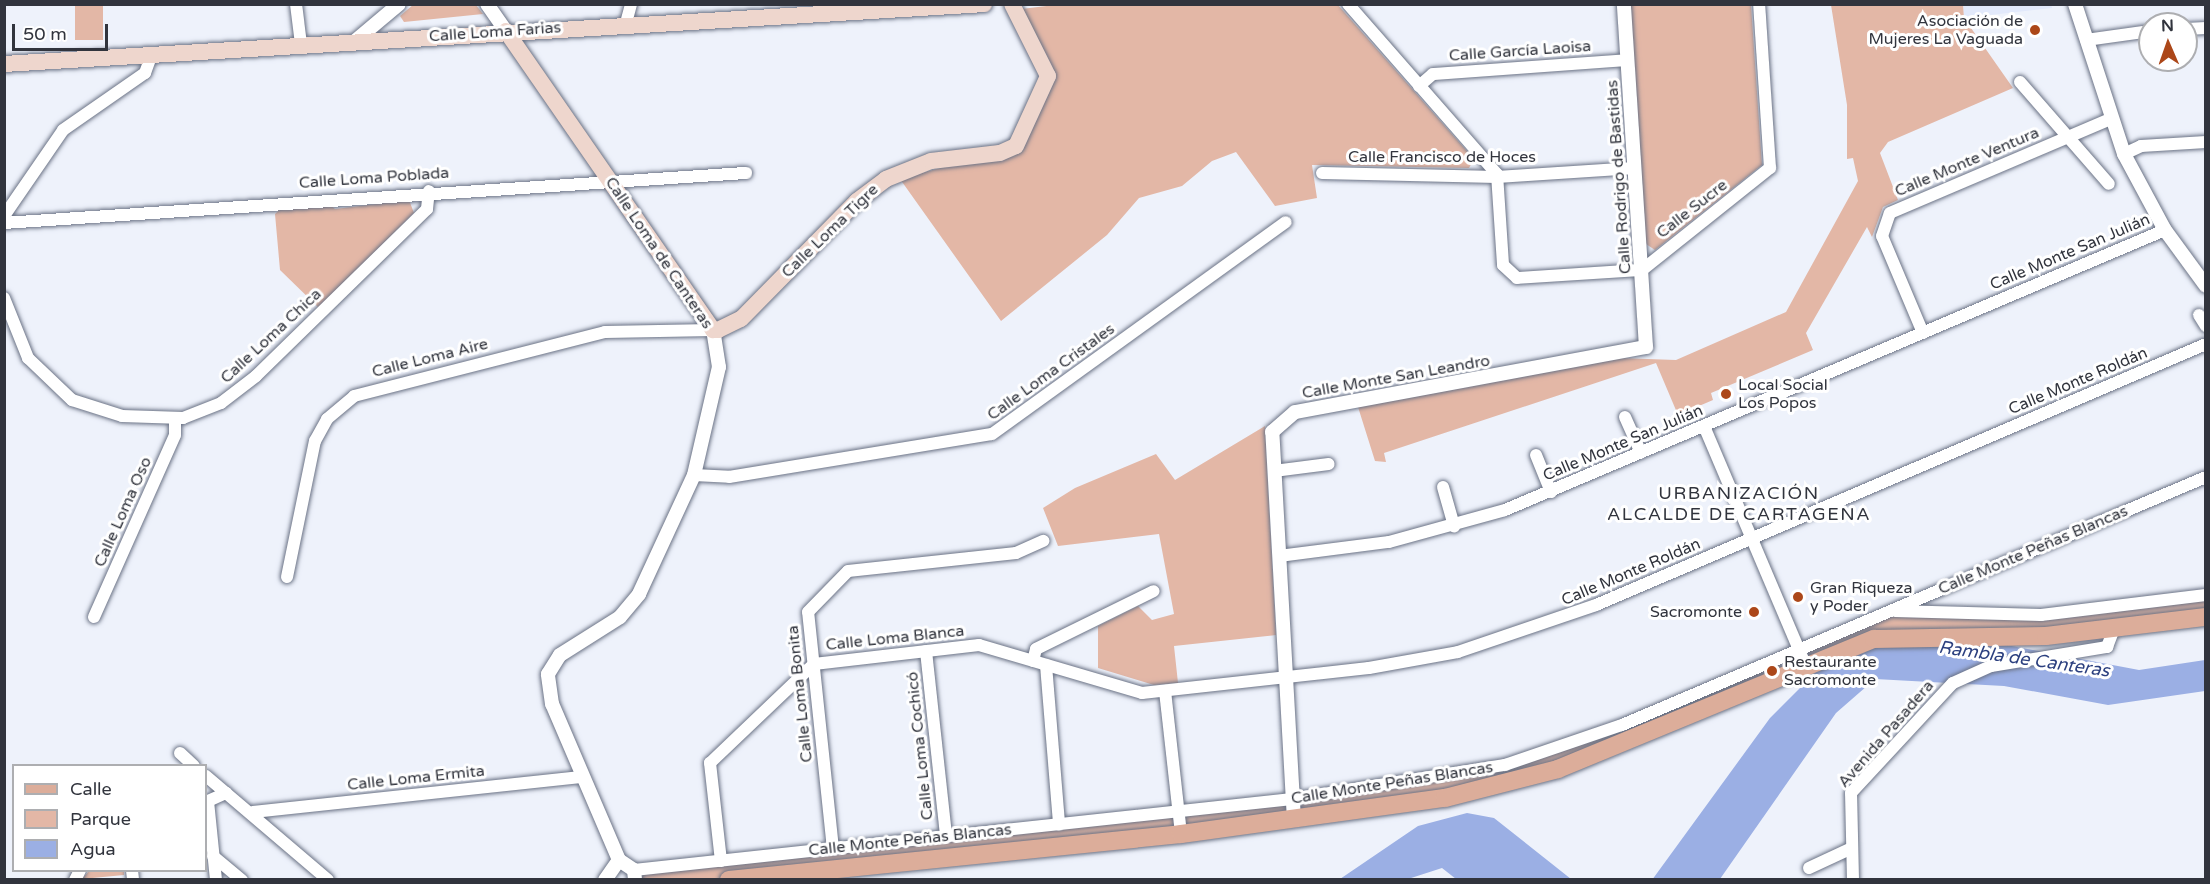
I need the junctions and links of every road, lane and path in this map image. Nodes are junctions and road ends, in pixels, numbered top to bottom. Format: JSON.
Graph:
{"nodes":[{"id":1,"x":296,"y":4,"type":"edge"},
{"id":2,"x":487,"y":4,"type":"edge"},
{"id":3,"x":631,"y":4,"type":"edge"},
{"id":4,"x":984,"y":4,"type":"edge"},
{"id":5,"x":1012,"y":4,"type":"edge"},
{"id":6,"x":1348,"y":4,"type":"edge"},
{"id":7,"x":1624,"y":4,"type":"edge"},
{"id":8,"x":1760,"y":4,"type":"edge"},
{"id":9,"x":2075,"y":4,"type":"edge"},
{"id":10,"x":395,"y":7,"type":"edge"},
{"id":11,"x":626,"y":23,"type":"junction"},
{"id":12,"x":506,"y":31,"type":"junction"},
{"id":13,"x":2138,"y":33,"type":"edge"},
{"id":14,"x":407,"y":37,"type":"junction"},
{"id":15,"x":2086,"y":40,"type":"junction"},
{"id":16,"x":355,"y":41,"type":"junction"},
{"id":17,"x":302,"y":44,"type":"junction"},
{"id":18,"x":152,"y":54,"type":"junction"},
{"id":19,"x":1628,"y":60,"type":"junction"},
{"id":20,"x":4,"y":64,"type":"edge"},
{"id":21,"x":2020,"y":82,"type":"dead end"},
{"id":22,"x":1419,"y":86,"type":"junction"},
{"id":23,"x":2110,"y":118,"type":"junction"},
{"id":24,"x":2068,"y":137,"type":"junction"},
{"id":25,"x":2205,"y":141,"type":"edge"},
{"id":26,"x":2124,"y":154,"type":"junction"},
{"id":27,"x":1635,"y":168,"type":"junction"},
{"id":28,"x":746,"y":173,"type":"dead end"},
{"id":29,"x":1322,"y":173,"type":"dead end"},
{"id":30,"x":1497,"y":177,"type":"junction"},
{"id":31,"x":611,"y":182,"type":"junction"},
{"id":32,"x":2109,"y":184,"type":"dead end"},
{"id":33,"x":429,"y":191,"type":"junction"},
{"id":34,"x":4,"y":216,"type":"edge"},
{"id":35,"x":1286,"y":222,"type":"dead end"},
{"id":36,"x":4,"y":223,"type":"edge"},
{"id":37,"x":2165,"y":230,"type":"junction"},
{"id":38,"x":1642,"y":270,"type":"junction"},
{"id":39,"x":2205,"y":286,"type":"edge"},
{"id":40,"x":4,"y":298,"type":"edge"},
{"id":41,"x":713,"y":330,"type":"junction"},
{"id":42,"x":1923,"y":333,"type":"junction"},
{"id":43,"x":2205,"y":344,"type":"edge"},
{"id":44,"x":1646,"y":347,"type":"joint"},
{"id":45,"x":1625,"y":417,"type":"dead end"},
{"id":46,"x":175,"y":419,"type":"junction"},
{"id":47,"x":1704,"y":426,"type":"junction"},
{"id":48,"x":1641,"y":453,"type":"junction"},
{"id":49,"x":1536,"y":455,"type":"dead end"},
{"id":50,"x":1329,"y":464,"type":"dead end"},
{"id":51,"x":1274,"y":471,"type":"junction"},
{"id":52,"x":694,"y":475,"type":"junction"},
{"id":53,"x":2205,"y":477,"type":"edge"},
{"id":54,"x":1443,"y":487,"type":"dead end"},
{"id":55,"x":1551,"y":492,"type":"junction"},
{"id":56,"x":1454,"y":526,"type":"junction"},
{"id":57,"x":1752,"y":538,"type":"junction"},
{"id":58,"x":1043,"y":542,"type":"dead end"},
{"id":59,"x":1279,"y":556,"type":"junction"},
{"id":60,"x":287,"y":577,"type":"dead end"},
{"id":61,"x":1154,"y":591,"type":"dead end"},
{"id":62,"x":2205,"y":595,"type":"edge"},
{"id":63,"x":1891,"y":611,"type":"junction"},
{"id":64,"x":94,"y":617,"type":"dead end"},
{"id":65,"x":2205,"y":617,"type":"edge"},
{"id":66,"x":2113,"y":631,"type":"junction"},
{"id":67,"x":926,"y":651,"type":"junction"},
{"id":68,"x":1802,"y":658,"type":"junction"},
{"id":69,"x":1033,"y":661,"type":"junction"},
{"id":70,"x":814,"y":664,"type":"junction"},
{"id":71,"x":1046,"y":665,"type":"junction"},
{"id":72,"x":1285,"y":677,"type":"junction"},
{"id":73,"x":1165,"y":691,"type":"junction"},
{"id":74,"x":180,"y":753,"type":"dead end"},
{"id":75,"x":193,"y":764,"type":"edge"},
{"id":76,"x":583,"y":777,"type":"junction"},
{"id":77,"x":208,"y":781,"type":"edge"},
{"id":78,"x":226,"y":793,"type":"junction"},
{"id":79,"x":1292,"y":799,"type":"junction"},
{"id":80,"x":253,"y":812,"type":"junction"},
{"id":81,"x":1178,"y":812,"type":"junction"},
{"id":82,"x":1294,"y":820,"type":"junction"},
{"id":83,"x":1059,"y":824,"type":"junction"},
{"id":84,"x":1180,"y":834,"type":"junction"},
{"id":85,"x":946,"y":836,"type":"junction"},
{"id":86,"x":833,"y":849,"type":"junction"},
{"id":87,"x":1850,"y":849,"type":"junction"},
{"id":88,"x":213,"y":856,"type":"junction"},
{"id":89,"x":619,"y":860,"type":"junction"},
{"id":90,"x":721,"y":861,"type":"junction"},
{"id":91,"x":1809,"y":868,"type":"dead end"},
{"id":92,"x":634,"y":875,"type":"edge"},
{"id":93,"x":216,"y":879,"type":"edge"},
{"id":94,"x":243,"y":879,"type":"edge"},
{"id":95,"x":328,"y":879,"type":"edge"},
{"id":96,"x":605,"y":879,"type":"edge"},
{"id":97,"x":729,"y":879,"type":"edge"},
{"id":98,"x":1852,"y":879,"type":"edge"}],
"edges":[{"from":1,"to":17,"type":"street"},
{"from":2,"to":12,"type":"street","name":"Calle Loma de Canteras"},
{"from":3,"to":11,"type":"street"},
{"from":4,"to":11,"type":"main road","name":"Calle Loma Farias"},
{"from":5,"to":41,"type":"main road","name":"Calle Loma Tigre"},
{"from":6,"to":22,"type":"street"},
{"from":7,"to":19,"type":"street","name":"Calle Rodrigo de Bastidas"},
{"from":8,"to":38,"type":"street","name":"Calle Sucre"},
{"from":9,"to":15,"type":"street"},
{"from":10,"to":14,"type":"street"},
{"from":10,"to":16,"type":"street"},
{"from":11,"to":12,"type":"main road","name":"Calle Loma Farias"},
{"from":12,"to":14,"type":"main road","name":"Calle Loma Farias"},
{"from":12,"to":31,"type":"main road","name":"Calle Loma de Canteras"},
{"from":13,"to":15,"type":"street"},
{"from":14,"to":16,"type":"main road","name":"Calle Loma Farias"},
{"from":15,"to":23,"type":"street"},
{"from":16,"to":17,"type":"main road","name":"Calle Loma Farias"},
{"from":17,"to":18,"type":"main road","name":"Calle Loma Farias"},
{"from":18,"to":20,"type":"main road","name":"Calle Loma Farias"},
{"from":18,"to":34,"type":"street"},
{"from":19,"to":22,"type":"street","name":"Calle García Laoisa"},
{"from":19,"to":27,"type":"street","name":"Calle Rodrigo de Bastidas"},
{"from":21,"to":24,"type":"street"},
{"from":22,"to":30,"type":"street"},
{"from":23,"to":24,"type":"street","name":"Calle Monte Ventura"},
{"from":23,"to":26,"type":"street"},
{"from":24,"to":32,"type":"street"},
{"from":24,"to":42,"type":"street","name":"Calle Monte Ventura"},
{"from":25,"to":26,"type":"street"},
{"from":26,"to":37,"type":"street"},
{"from":27,"to":30,"type":"street","name":"Calle Francisco de Hoces"},
{"from":27,"to":38,"type":"street","name":"Calle Rodrigo de Bastidas"},
{"from":28,"to":31,"type":"street","name":"Calle Loma Poblada"},
{"from":29,"to":30,"type":"street","name":"Calle Francisco de Hoces"},
{"from":30,"to":38,"type":"street"},
{"from":31,"to":33,"type":"street","name":"Calle Loma Poblada"},
{"from":31,"to":41,"type":"main road","name":"Calle Loma de Canteras"},
{"from":33,"to":36,"type":"street","name":"Calle Loma Poblada"},
{"from":33,"to":46,"type":"street","name":"Calle Loma Chica"},
{"from":35,"to":52,"type":"street","name":"Calle Loma Cristales"},
{"from":37,"to":39,"type":"street"},
{"from":37,"to":42,"type":"street","name":"Calle Monte San Julián"},
{"from":38,"to":44,"type":"street","name":"Calle Rodrigo de Bastidas"},
{"from":40,"to":46,"type":"street","name":"Calle Loma Chica"},
{"from":41,"to":52,"type":"street","name":"Calle Loma de Canteras"},
{"from":41,"to":60,"type":"street","name":"Calle Loma Aire"},
{"from":42,"to":47,"type":"street","name":"Calle Monte San Julián"},
{"from":43,"to":57,"type":"street","name":"Calle Monte Roldán"},
{"from":44,"to":51,"type":"street","name":"Calle Monte San Leandro"},
{"from":45,"to":48,"type":"street"},
{"from":46,"to":64,"type":"street","name":"Calle Loma Oso"},
{"from":47,"to":48,"type":"street","name":"Calle Monte San Julián"},
{"from":47,"to":57,"type":"street"},
{"from":48,"to":55,"type":"street","name":"Calle Monte San Julián"},
{"from":49,"to":55,"type":"street"},
{"from":50,"to":51,"type":"street"},
{"from":51,"to":59,"type":"street","name":"Calle Monte San Leandro"},
{"from":52,"to":76,"type":"street","name":"Calle Loma de Canteras"},
{"from":53,"to":63,"type":"street","name":"Calle Monte Peñas Blancas"},
{"from":54,"to":56,"type":"street"},
{"from":55,"to":56,"type":"street","name":"Calle Monte San Julián"},
{"from":56,"to":59,"type":"street","name":"Calle Monte San Julián"},
{"from":57,"to":68,"type":"street"},
{"from":57,"to":72,"type":"street","name":"Calle Monte Roldán"},
{"from":58,"to":70,"type":"street","name":"Calle Loma Bonita"},
{"from":59,"to":72,"type":"street","name":"Calle Monte San Leandro"},
{"from":61,"to":69,"type":"street"},
{"from":62,"to":63,"type":"street"},
{"from":63,"to":68,"type":"street","name":"Calle Monte Peñas Blancas"},
{"from":65,"to":66,"type":"main road","name":"Calle Monte Peñas Blancas"},
{"from":66,"to":68,"type":"main road","name":"Calle Monte Peñas Blancas"},
{"from":66,"to":87,"type":"street","name":"Avenida Pasadera"},
{"from":67,"to":69,"type":"street","name":"Calle Loma Blanca"},
{"from":67,"to":70,"type":"street","name":"Calle Loma Blanca"},
{"from":67,"to":85,"type":"street","name":"Calle Loma Cochicó"},
{"from":68,"to":79,"type":"street","name":"Calle Monte Peñas Blancas"},
{"from":68,"to":82,"type":"main road","name":"Calle Monte Peñas Blancas"},
{"from":69,"to":71,"type":"street","name":"Calle Loma Blanca"},
{"from":70,"to":86,"type":"street","name":"Calle Loma Bonita"},
{"from":70,"to":90,"type":"street","name":"Calle Loma Blanca"},
{"from":71,"to":73,"type":"street","name":"Calle Loma Blanca"},
{"from":71,"to":83,"type":"street"},
{"from":72,"to":73,"type":"street","name":"Calle Loma Blanca"},
{"from":72,"to":79,"type":"street","name":"Calle Monte San Leandro"},
{"from":73,"to":81,"type":"street"},
{"from":74,"to":75,"type":"street"},
{"from":76,"to":80,"type":"street","name":"Calle Loma Ermita"},
{"from":76,"to":89,"type":"street","name":"Calle Loma de Canteras"},
{"from":77,"to":78,"type":"street"},
{"from":78,"to":80,"type":"street"},
{"from":78,"to":88,"type":"street"},
{"from":79,"to":81,"type":"street","name":"Calle Monte Peñas Blancas"},
{"from":79,"to":82,"type":"street","name":"Calle Monte San Leandro"},
{"from":80,"to":95,"type":"street"},
{"from":81,"to":83,"type":"street","name":"Calle Monte Peñas Blancas"},
{"from":81,"to":84,"type":"street"},
{"from":82,"to":84,"type":"main road","name":"Calle Monte Peñas Blancas"},
{"from":83,"to":85,"type":"street","name":"Calle Monte Peñas Blancas"},
{"from":84,"to":97,"type":"main road","name":"Calle Monte Peñas Blancas"},
{"from":85,"to":86,"type":"street","name":"Calle Monte Peñas Blancas"},
{"from":86,"to":90,"type":"street","name":"Calle Monte Peñas Blancas"},
{"from":87,"to":91,"type":"street"},
{"from":87,"to":98,"type":"street","name":"Avenida Pasadera"},
{"from":88,"to":93,"type":"street"},
{"from":88,"to":94,"type":"street"},
{"from":89,"to":92,"type":"street"},
{"from":89,"to":96,"type":"street"},
{"from":90,"to":92,"type":"street","name":"Calle Monte Peñas Blancas"}]}
